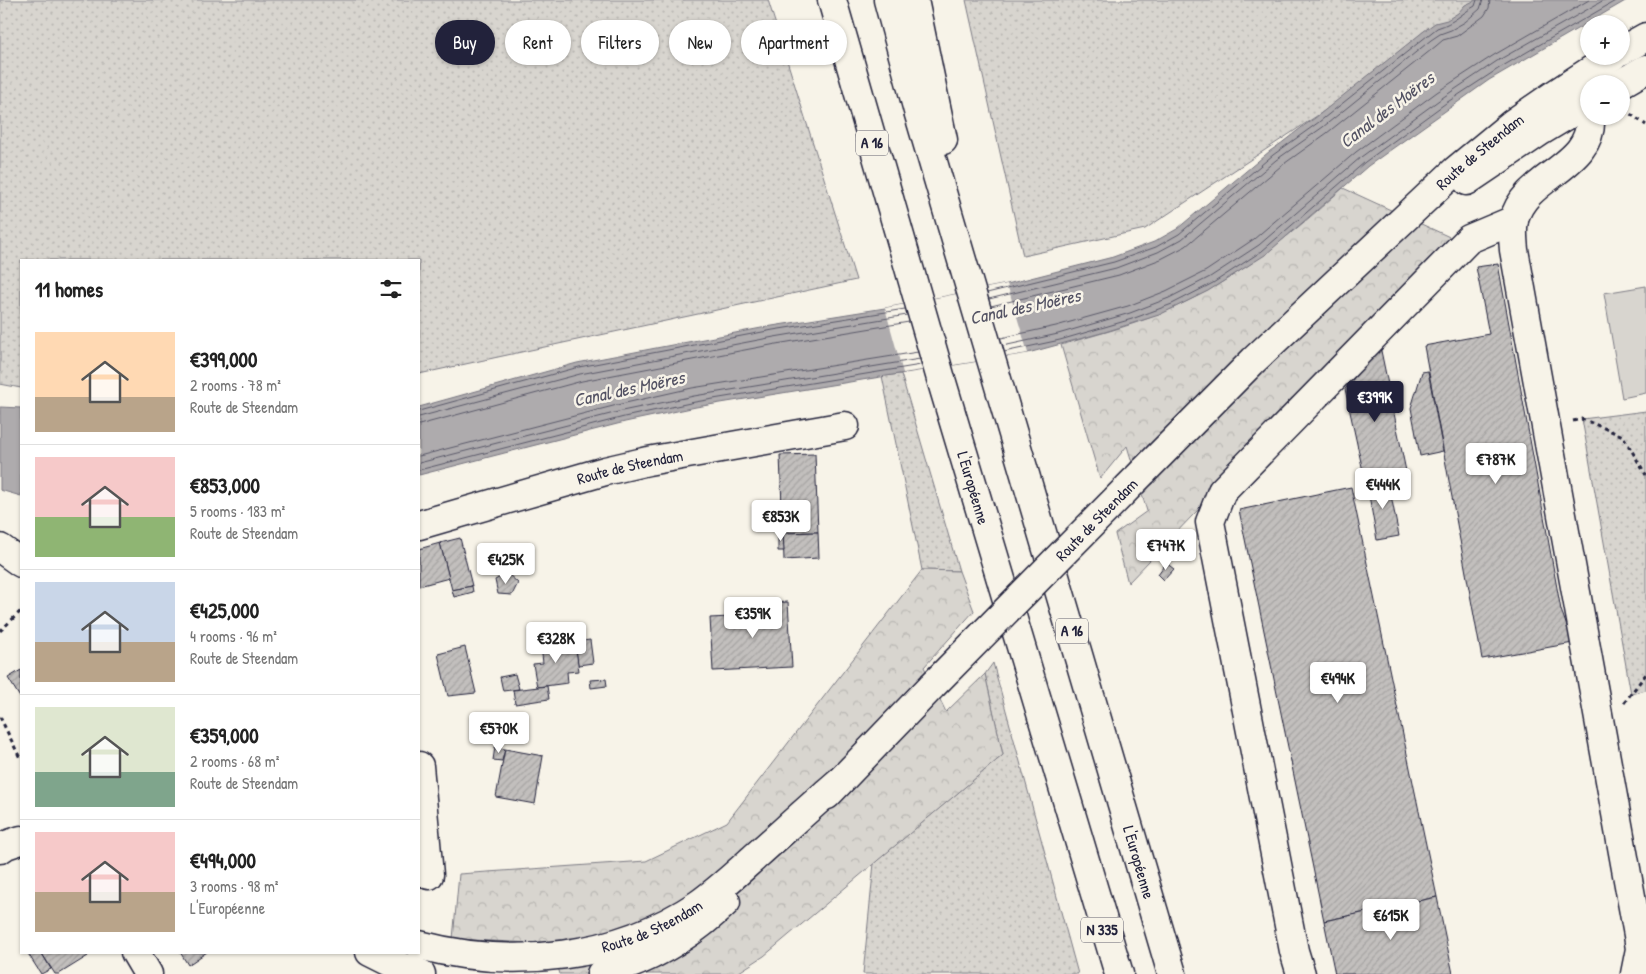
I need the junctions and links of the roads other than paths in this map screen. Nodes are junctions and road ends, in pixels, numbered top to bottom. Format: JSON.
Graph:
{"nodes":[{"id":1,"x":832,"y":0,"type":"edge"},
{"id":2,"x":888,"y":0,"type":"edge"},
{"id":3,"x":914,"y":0,"type":"edge"},
{"id":4,"x":1646,"y":37,"type":"edge"},
{"id":5,"x":1630,"y":46,"type":"edge"},
{"id":6,"x":1646,"y":69,"type":"edge"},
{"id":7,"x":1630,"y":78,"type":"edge"},
{"id":8,"x":1580,"y":105,"type":"edge"},
{"id":9,"x":1591,"y":125,"type":"edge"},
{"id":10,"x":1514,"y":220,"type":"junction"},
{"id":11,"x":969,"y":279,"type":"junction"},
{"id":12,"x":845,"y":426,"type":"dead end"},
{"id":13,"x":420,"y":525,"type":"edge"},
{"id":14,"x":0,"y":548,"type":"edge"},
{"id":15,"x":20,"y":562,"type":"edge"},
{"id":16,"x":420,"y":777,"type":"edge"},
{"id":17,"x":839,"y":782,"type":"junction"},
{"id":18,"x":20,"y":840,"type":"edge"},
{"id":19,"x":0,"y":849,"type":"edge"},
{"id":20,"x":429,"y":875,"type":"dead end"},
{"id":21,"x":1092,"y":886,"type":"junction"},
{"id":22,"x":423,"y":946,"type":"edge"},
{"id":23,"x":136,"y":954,"type":"edge"},
{"id":24,"x":373,"y":954,"type":"edge"},
{"id":25,"x":466,"y":965,"type":"edge"},
{"id":26,"x":148,"y":974,"type":"edge"},
{"id":27,"x":421,"y":974,"type":"edge"},
{"id":28,"x":425,"y":974,"type":"edge"},
{"id":29,"x":601,"y":974,"type":"edge"},
{"id":30,"x":1113,"y":974,"type":"edge"},
{"id":31,"x":1119,"y":974,"type":"edge"},
{"id":32,"x":1172,"y":974,"type":"edge"},
{"id":33,"x":1301,"y":974,"type":"edge"},
{"id":34,"x":1635,"y":974,"type":"edge"}],
"edges":[{"from":1,"to":21,"type":"main road","name":"L'Européenne","number":"A 16"},
{"from":2,"to":11,"type":"main road","name":"L'Européenne","number":"A 16"},
{"from":3,"to":11,"type":"main road"},
{"from":4,"to":5,"type":"main road"},
{"from":6,"to":7,"type":"main road"},
{"from":8,"to":17,"type":"main road","name":"Route de Steendam","bridge":true},
{"from":9,"to":10,"type":"main road"},
{"from":10,"to":33,"type":"main road"},
{"from":10,"to":34,"type":"main road"},
{"from":11,"to":32,"type":"main road","name":"L'Européenne","number":"A 16"},
{"from":12,"to":13,"type":"main road","name":"Route de Steendam"},
{"from":14,"to":15,"type":"main road"},
{"from":16,"to":20,"type":"main road"},
{"from":17,"to":25,"type":"main road","name":"Route de Steendam"},
{"from":17,"to":29,"type":"main road","name":"Route de Steendam"},
{"from":18,"to":19,"type":"main road"},
{"from":21,"to":30,"type":"main road","number":"N 335"},
{"from":21,"to":31,"type":"main road","name":"L'Européenne","number":"A 16"},
{"from":22,"to":25,"type":"main road","name":"Route de Steendam"},
{"from":22,"to":28,"type":"main road"},
{"from":23,"to":26,"type":"main road"},
{"from":24,"to":27,"type":"main road"}]}
